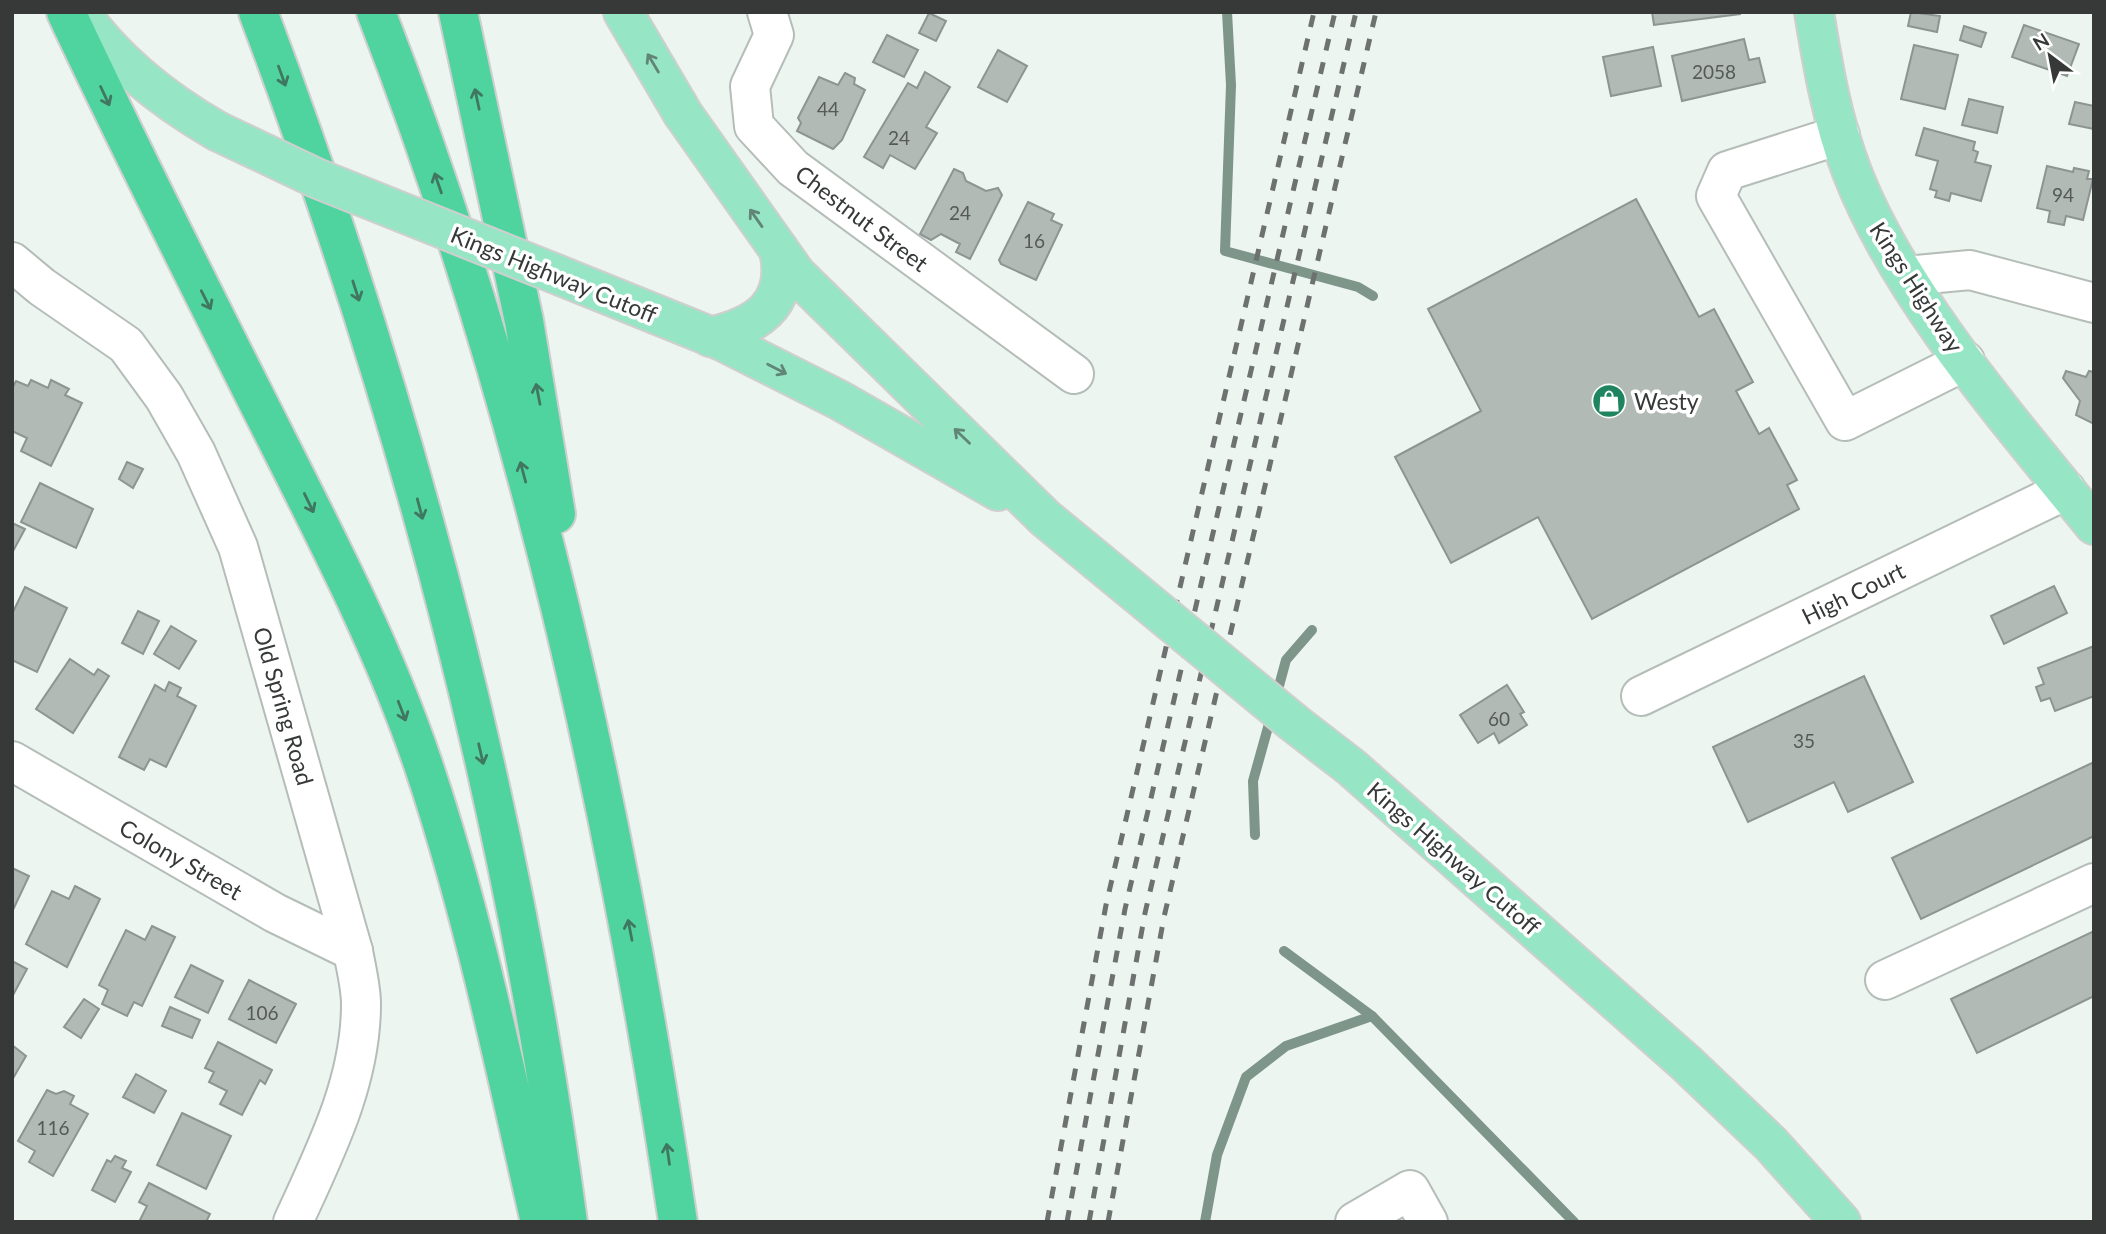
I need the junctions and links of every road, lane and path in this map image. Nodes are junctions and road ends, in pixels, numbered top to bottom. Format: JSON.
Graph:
{"nodes":[{"id":1,"x":66,"y":12,"type":"edge"},
{"id":2,"x":80,"y":12,"type":"edge"},
{"id":3,"x":258,"y":12,"type":"edge"},
{"id":4,"x":376,"y":12,"type":"edge"},
{"id":5,"x":458,"y":12,"type":"edge"},
{"id":6,"x":623,"y":12,"type":"edge"},
{"id":7,"x":767,"y":12,"type":"edge"},
{"id":8,"x":1814,"y":12,"type":"edge"},
{"id":9,"x":1840,"y":135,"type":"junction"},
{"id":10,"x":779,"y":250,"type":"junction"},
{"id":11,"x":12,"y":262,"type":"edge"},
{"id":12,"x":1906,"y":276,"type":"junction"},
{"id":13,"x":2094,"y":303,"type":"edge"},
{"id":14,"x":710,"y":337,"type":"junction"},
{"id":15,"x":1965,"y":361,"type":"junction"},
{"id":16,"x":1073,"y":374,"type":"dead end"},
{"id":17,"x":2066,"y":490,"type":"junction"},
{"id":18,"x":1045,"y":519,"type":"junction"},
{"id":19,"x":2094,"y":525,"type":"edge"},
{"id":20,"x":1641,"y":696,"type":"dead end"},
{"id":21,"x":583,"y":704,"type":"junction"},
{"id":22,"x":12,"y":761,"type":"edge"},
{"id":23,"x":2094,"y":883,"type":"edge"},
{"id":24,"x":353,"y":951,"type":"junction"},
{"id":25,"x":1885,"y":980,"type":"dead end"},
{"id":26,"x":293,"y":1222,"type":"edge"},
{"id":27,"x":540,"y":1222,"type":"edge"},
{"id":28,"x":568,"y":1222,"type":"edge"},
{"id":29,"x":678,"y":1222,"type":"edge"},
{"id":30,"x":1355,"y":1222,"type":"edge"},
{"id":31,"x":1428,"y":1222,"type":"edge"},
{"id":32,"x":1841,"y":1222,"type":"edge"}],
"edges":[{"from":1,"to":27,"type":"highway","one_way":true},
{"from":2,"to":14,"type":"main road","name":"Kings Highway Cutoff","bridge":true},
{"from":3,"to":28,"type":"highway","one_way":true},
{"from":21,"to":4,"type":"highway","one_way":true},
{"from":21,"to":5,"type":"highway","one_way":true},
{"from":10,"to":6,"type":"main road","name":"Kings Highway Cutoff","one_way":true},
{"from":7,"to":16,"type":"street","name":"Chestnut Street"},
{"from":8,"to":9,"type":"main road","name":"Kings Highway"},
{"from":9,"to":12,"type":"main road","name":"Kings Highway"},
{"from":9,"to":15,"type":"street"},
{"from":10,"to":14,"type":"main road"},
{"from":18,"to":10,"type":"main road","name":"Kings Highway Cutoff","one_way":true},
{"from":11,"to":24,"type":"street","name":"Old Spring Road"},
{"from":12,"to":13,"type":"street"},
{"from":12,"to":15,"type":"main road","name":"Kings Highway"},
{"from":14,"to":18,"type":"main road","name":"Kings Highway Cutoff","one_way":true},
{"from":15,"to":17,"type":"main road","name":"Kings Highway"},
{"from":17,"to":19,"type":"main road","name":"Kings Highway"},
{"from":17,"to":20,"type":"street","name":"High Court"},
{"from":18,"to":32,"type":"main road","name":"Kings Highway Cutoff","bridge":true},
{"from":29,"to":21,"type":"highway","one_way":true},
{"from":22,"to":24,"type":"street","name":"Colony Street"},
{"from":23,"to":25,"type":"street"},
{"from":24,"to":26,"type":"street","name":"Old Spring Road"},
{"from":30,"to":31,"type":"street"}]}
